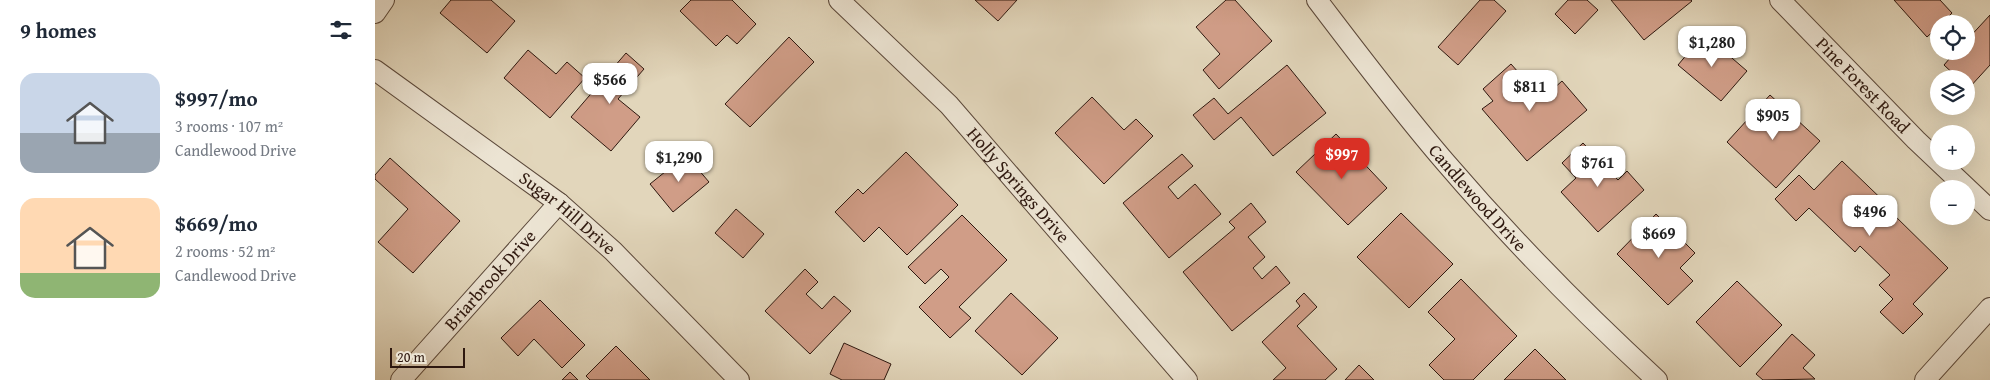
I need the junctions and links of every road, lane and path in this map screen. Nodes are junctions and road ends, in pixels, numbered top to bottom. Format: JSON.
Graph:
{"nodes":[{"id":1,"x":384,"y":0,"type":"edge"},
{"id":2,"x":839,"y":0,"type":"edge"},
{"id":3,"x":1317,"y":0,"type":"edge"},
{"id":4,"x":1780,"y":0,"type":"edge"},
{"id":5,"x":375,"y":13,"type":"edge"},
{"id":6,"x":375,"y":70,"type":"edge"},
{"id":7,"x":559,"y":203,"type":"junction"},
{"id":8,"x":1990,"y":210,"type":"edge"},
{"id":9,"x":1990,"y":308,"type":"edge"},
{"id":10,"x":401,"y":380,"type":"edge"},
{"id":11,"x":739,"y":380,"type":"edge"},
{"id":12,"x":1187,"y":380,"type":"edge"},
{"id":13,"x":1657,"y":380,"type":"edge"},
{"id":14,"x":1925,"y":380,"type":"edge"}],
"edges":[{"from":1,"to":5,"type":"street"},
{"from":2,"to":12,"type":"street","name":"Holly Springs Drive"},
{"from":3,"to":13,"type":"street","name":"Candlewood Drive"},
{"from":4,"to":8,"type":"street","name":"Pine Forest Road"},
{"from":6,"to":7,"type":"street","name":"Sugar Hill Drive"},
{"from":7,"to":10,"type":"street","name":"Briarbrook Drive"},
{"from":7,"to":11,"type":"street","name":"Sugar Hill Drive"},
{"from":9,"to":14,"type":"street"}]}
